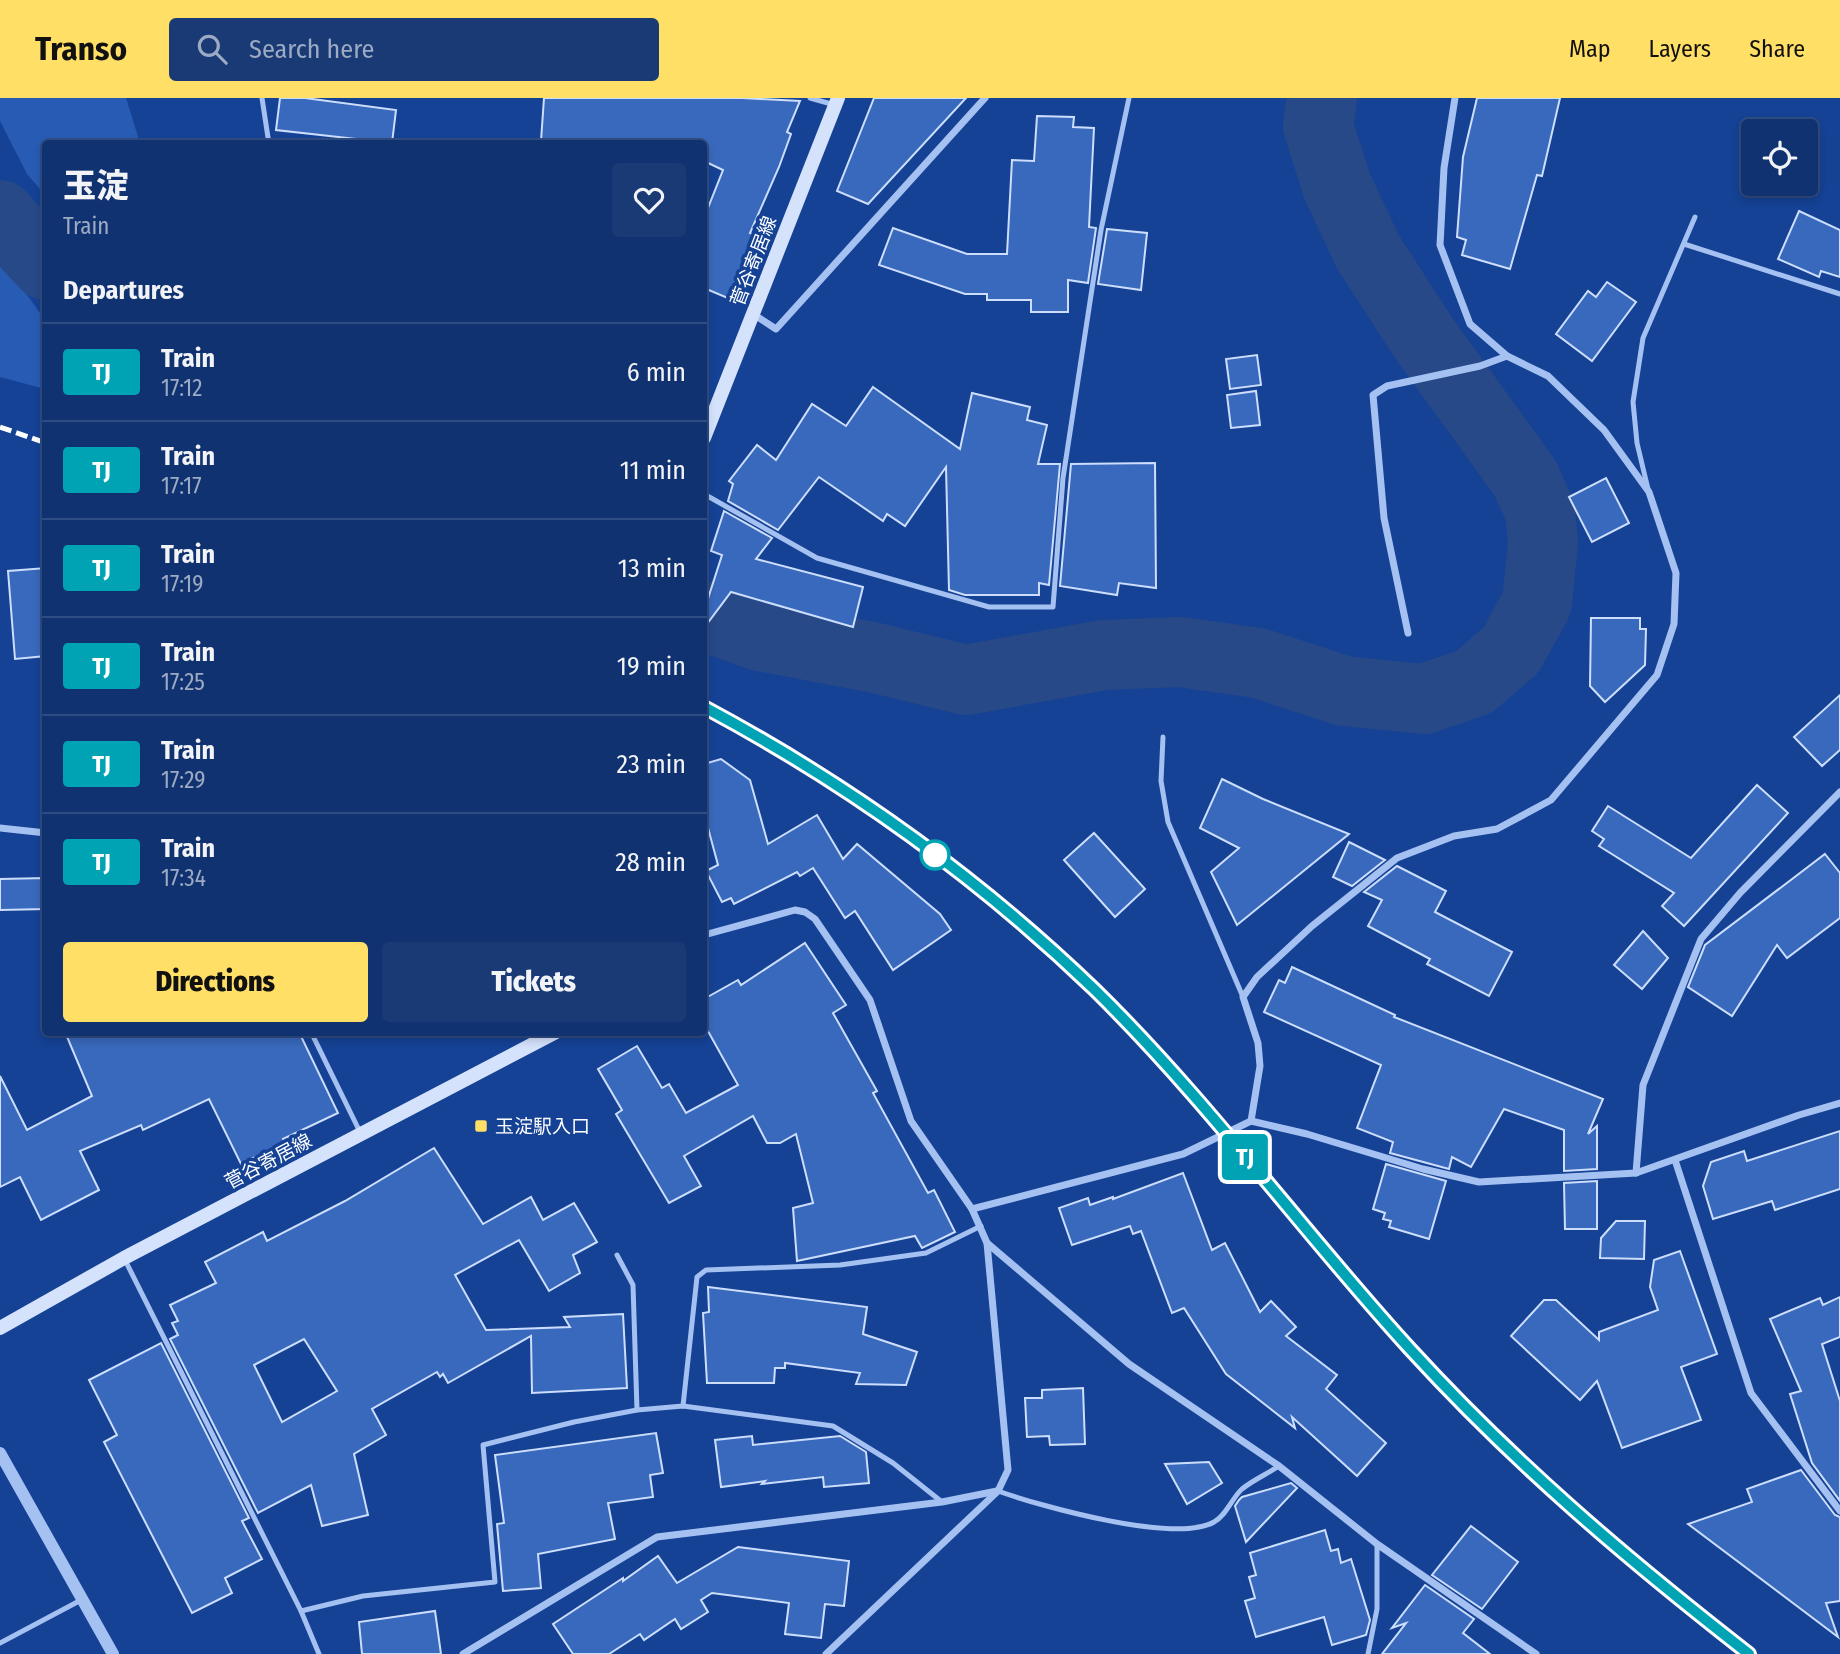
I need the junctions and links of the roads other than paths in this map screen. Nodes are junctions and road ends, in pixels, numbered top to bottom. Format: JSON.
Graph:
{"nodes":[{"id":1,"x":262,"y":98,"type":"edge"},
{"id":2,"x":810,"y":98,"type":"edge"},
{"id":3,"x":985,"y":98,"type":"edge"},
{"id":4,"x":1129,"y":98,"type":"edge"},
{"id":5,"x":1455,"y":98,"type":"edge"},
{"id":6,"x":836,"y":102,"type":"edge"},
{"id":7,"x":268,"y":140,"type":"edge"},
{"id":8,"x":1695,"y":216,"type":"dead end"},
{"id":9,"x":1684,"y":244,"type":"junction"},
{"id":10,"x":1840,"y":294,"type":"edge"},
{"id":11,"x":753,"y":314,"type":"junction"},
{"id":12,"x":1507,"y":356,"type":"junction"},
{"id":13,"x":707,"y":430,"type":"edge"},
{"id":14,"x":1649,"y":492,"type":"junction"},
{"id":15,"x":707,"y":496,"type":"edge"},
{"id":16,"x":1408,"y":633,"type":"dead end"},
{"id":17,"x":1163,"y":737,"type":"dead end"},
{"id":18,"x":1840,"y":792,"type":"edge"},
{"id":19,"x":0,"y":828,"type":"edge"},
{"id":20,"x":42,"y":833,"type":"edge"},
{"id":21,"x":707,"y":934,"type":"edge"},
{"id":22,"x":1243,"y":997,"type":"junction"},
{"id":23,"x":313,"y":1036,"type":"edge"},
{"id":24,"x":548,"y":1036,"type":"edge"},
{"id":25,"x":1840,"y":1103,"type":"edge"},
{"id":26,"x":1251,"y":1121,"type":"junction"},
{"id":27,"x":361,"y":1134,"type":"junction"},
{"id":28,"x":1675,"y":1160,"type":"junction"},
{"id":29,"x":1636,"y":1173,"type":"junction"},
{"id":30,"x":972,"y":1209,"type":"junction"},
{"id":31,"x":981,"y":1226,"type":"junction"},
{"id":32,"x":987,"y":1243,"type":"junction"},
{"id":33,"x":617,"y":1255,"type":"dead end"},
{"id":34,"x":124,"y":1258,"type":"junction"},
{"id":35,"x":0,"y":1328,"type":"edge"},
{"id":36,"x":683,"y":1406,"type":"junction"},
{"id":37,"x":637,"y":1410,"type":"junction"},
{"id":38,"x":0,"y":1453,"type":"edge"},
{"id":39,"x":1279,"y":1466,"type":"junction"},
{"id":40,"x":998,"y":1491,"type":"junction"},
{"id":41,"x":942,"y":1502,"type":"junction"},
{"id":42,"x":1840,"y":1511,"type":"edge"},
{"id":43,"x":1377,"y":1544,"type":"junction"},
{"id":44,"x":83,"y":1599,"type":"junction"},
{"id":45,"x":301,"y":1611,"type":"junction"},
{"id":46,"x":0,"y":1643,"type":"edge"},
{"id":47,"x":113,"y":1654,"type":"edge"},
{"id":48,"x":319,"y":1654,"type":"edge"},
{"id":49,"x":463,"y":1654,"type":"edge"},
{"id":50,"x":826,"y":1654,"type":"edge"},
{"id":51,"x":1368,"y":1654,"type":"edge"},
{"id":52,"x":1536,"y":1654,"type":"edge"}],
"edges":[{"from":1,"to":7,"type":"lane"},
{"from":2,"to":6,"type":"lane"},
{"from":3,"to":11,"type":"street"},
{"from":4,"to":15,"type":"lane"},
{"from":5,"to":12,"type":"street"},
{"from":6,"to":11,"type":"main road","name":"菅谷寄居線"},
{"from":8,"to":9,"type":"lane"},
{"from":9,"to":10,"type":"lane"},
{"from":9,"to":14,"type":"lane"},
{"from":11,"to":13,"type":"main road","name":"菅谷寄居線"},
{"from":12,"to":14,"type":"street"},
{"from":12,"to":16,"type":"street"},
{"from":14,"to":22,"type":"street"},
{"from":17,"to":22,"type":"lane"},
{"from":18,"to":29,"type":"street"},
{"from":19,"to":20,"type":"street"},
{"from":21,"to":30,"type":"street"},
{"from":22,"to":26,"type":"street"},
{"from":23,"to":27,"type":"lane"},
{"from":24,"to":27,"type":"main road","name":"菅谷寄居線"},
{"from":25,"to":28,"type":"street"},
{"from":26,"to":29,"type":"street"},
{"from":26,"to":30,"type":"street"},
{"from":27,"to":34,"type":"main road","name":"菅谷寄居線"},
{"from":28,"to":29,"type":"street"},
{"from":28,"to":42,"type":"street"},
{"from":30,"to":31,"type":"street"},
{"from":31,"to":32,"type":"street"},
{"from":31,"to":36,"type":"lane"},
{"from":32,"to":39,"type":"street"},
{"from":32,"to":40,"type":"street"},
{"from":33,"to":37,"type":"lane"},
{"from":34,"to":35,"type":"main road","name":"菅谷寄居線"},
{"from":34,"to":45,"type":"lane"},
{"from":36,"to":37,"type":"lane"},
{"from":36,"to":41,"type":"lane"},
{"from":37,"to":45,"type":"lane"},
{"from":38,"to":44,"type":"street"},
{"from":39,"to":40,"type":"lane"},
{"from":39,"to":43,"type":"street"},
{"from":40,"to":41,"type":"street"},
{"from":40,"to":50,"type":"street"},
{"from":41,"to":49,"type":"street"},
{"from":43,"to":51,"type":"lane"},
{"from":43,"to":52,"type":"street"},
{"from":44,"to":46,"type":"lane"},
{"from":44,"to":47,"type":"street"},
{"from":45,"to":48,"type":"lane"}]}
